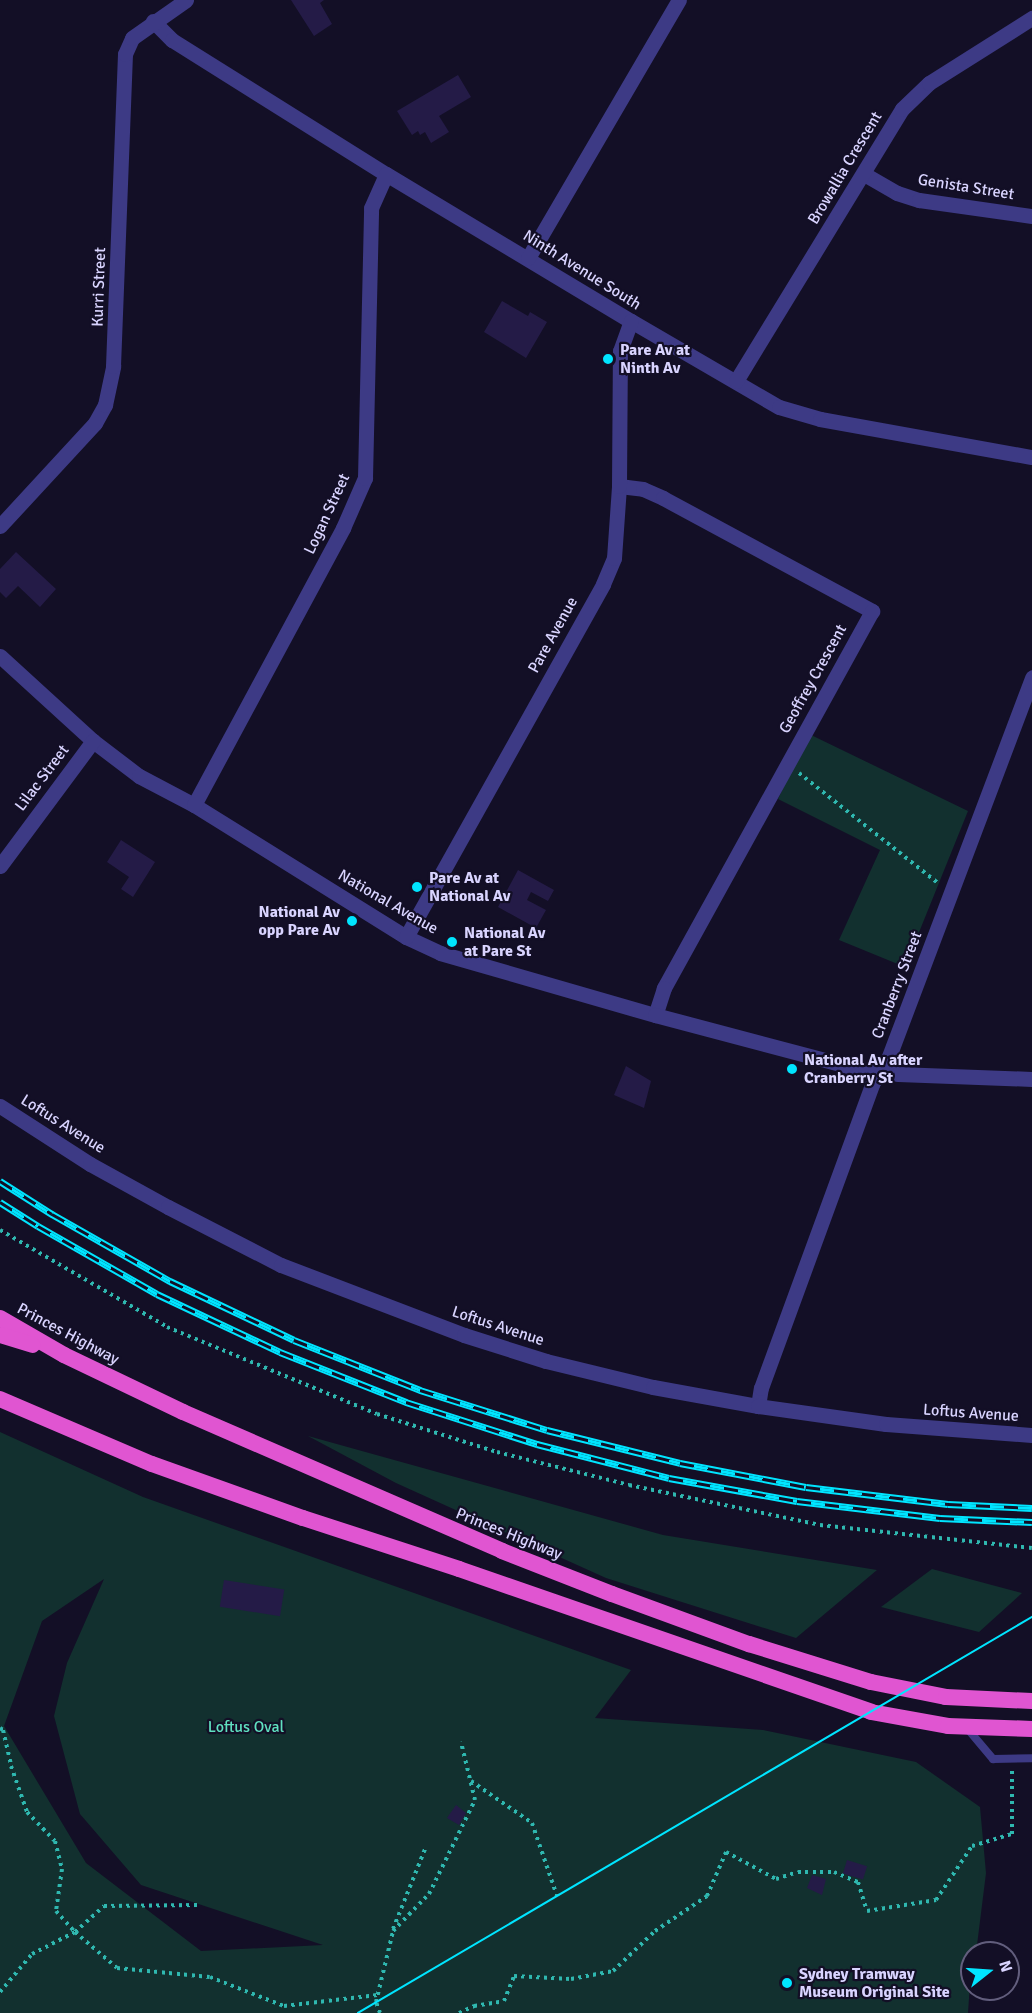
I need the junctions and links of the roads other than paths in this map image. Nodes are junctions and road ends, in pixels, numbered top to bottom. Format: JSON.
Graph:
{"nodes":[{"id":1,"x":186,"y":0,"type":"edge"},
{"id":2,"x":679,"y":0,"type":"edge"},
{"id":3,"x":1032,"y":18,"type":"edge"},
{"id":4,"x":153,"y":21,"type":"junction"},
{"id":5,"x":386,"y":174,"type":"junction"},
{"id":6,"x":864,"y":174,"type":"junction"},
{"id":7,"x":1032,"y":216,"type":"edge"},
{"id":8,"x":528,"y":258,"type":"junction"},
{"id":9,"x":631,"y":321,"type":"junction"},
{"id":10,"x":736,"y":381,"type":"junction"},
{"id":11,"x":1032,"y":457,"type":"edge"},
{"id":12,"x":619,"y":486,"type":"junction"},
{"id":13,"x":0,"y":526,"type":"edge"},
{"id":14,"x":0,"y":656,"type":"edge"},
{"id":15,"x":1032,"y":677,"type":"edge"},
{"id":16,"x":93,"y":741,"type":"junction"},
{"id":17,"x":194,"y":805,"type":"junction"},
{"id":18,"x":0,"y":866,"type":"edge"},
{"id":19,"x":406,"y":937,"type":"junction"},
{"id":20,"x":655,"y":1015,"type":"junction"},
{"id":21,"x":878,"y":1072,"type":"junction"},
{"id":22,"x":1032,"y":1079,"type":"edge"},
{"id":23,"x":0,"y":1106,"type":"edge"},
{"id":24,"x":0,"y":1318,"type":"edge"},
{"id":25,"x":0,"y":1335,"type":"edge"},
{"id":26,"x":64,"y":1355,"type":"junction"},
{"id":27,"x":0,"y":1399,"type":"edge"},
{"id":28,"x":758,"y":1406,"type":"junction"},
{"id":29,"x":1032,"y":1435,"type":"edge"},
{"id":30,"x":1032,"y":1701,"type":"edge"},
{"id":31,"x":966,"y":1727,"type":"junction"},
{"id":32,"x":1032,"y":1729,"type":"edge"},
{"id":33,"x":1032,"y":1758,"type":"edge"}],
"edges":[{"from":1,"to":4,"type":"street","name":"Kurri Street"},
{"from":2,"to":8,"type":"street"},
{"from":3,"to":6,"type":"street","name":"Browallia Crescent"},
{"from":4,"to":5,"type":"street","name":"Ninth Avenue South"},
{"from":4,"to":13,"type":"street","name":"Kurri Street"},
{"from":5,"to":8,"type":"street","name":"Ninth Avenue South"},
{"from":5,"to":17,"type":"street","name":"Logan Street"},
{"from":6,"to":7,"type":"street","name":"Genista Street"},
{"from":6,"to":10,"type":"street","name":"Browallia Crescent"},
{"from":8,"to":9,"type":"street","name":"Ninth Avenue South"},
{"from":9,"to":10,"type":"street","name":"Ninth Avenue South"},
{"from":9,"to":12,"type":"street","name":"Pare Avenue"},
{"from":10,"to":11,"type":"street","name":"Ninth Avenue South"},
{"from":12,"to":19,"type":"street","name":"Pare Avenue"},
{"from":12,"to":20,"type":"street","name":"Geoffrey Crescent"},
{"from":14,"to":16,"type":"street","name":"National Avenue"},
{"from":15,"to":21,"type":"street","name":"Cranberry Street"},
{"from":16,"to":17,"type":"street","name":"National Avenue"},
{"from":16,"to":18,"type":"street","name":"Lilac Street"},
{"from":17,"to":19,"type":"street","name":"National Avenue"},
{"from":19,"to":20,"type":"street","name":"National Avenue"},
{"from":20,"to":21,"type":"street","name":"National Avenue"},
{"from":21,"to":22,"type":"street","name":"National Avenue"},
{"from":21,"to":28,"type":"street","name":"Cranberry Street"},
{"from":23,"to":28,"type":"street","name":"Loftus Avenue"},
{"from":24,"to":26,"type":"highway","name":"Princes Highway"},
{"from":25,"to":26,"type":"highway"},
{"from":26,"to":30,"type":"highway","name":"Princes Highway"},
{"from":27,"to":31,"type":"highway"},
{"from":28,"to":29,"type":"street","name":"Loftus Avenue"},
{"from":31,"to":32,"type":"highway"},
{"from":31,"to":33,"type":"lane"}]}
